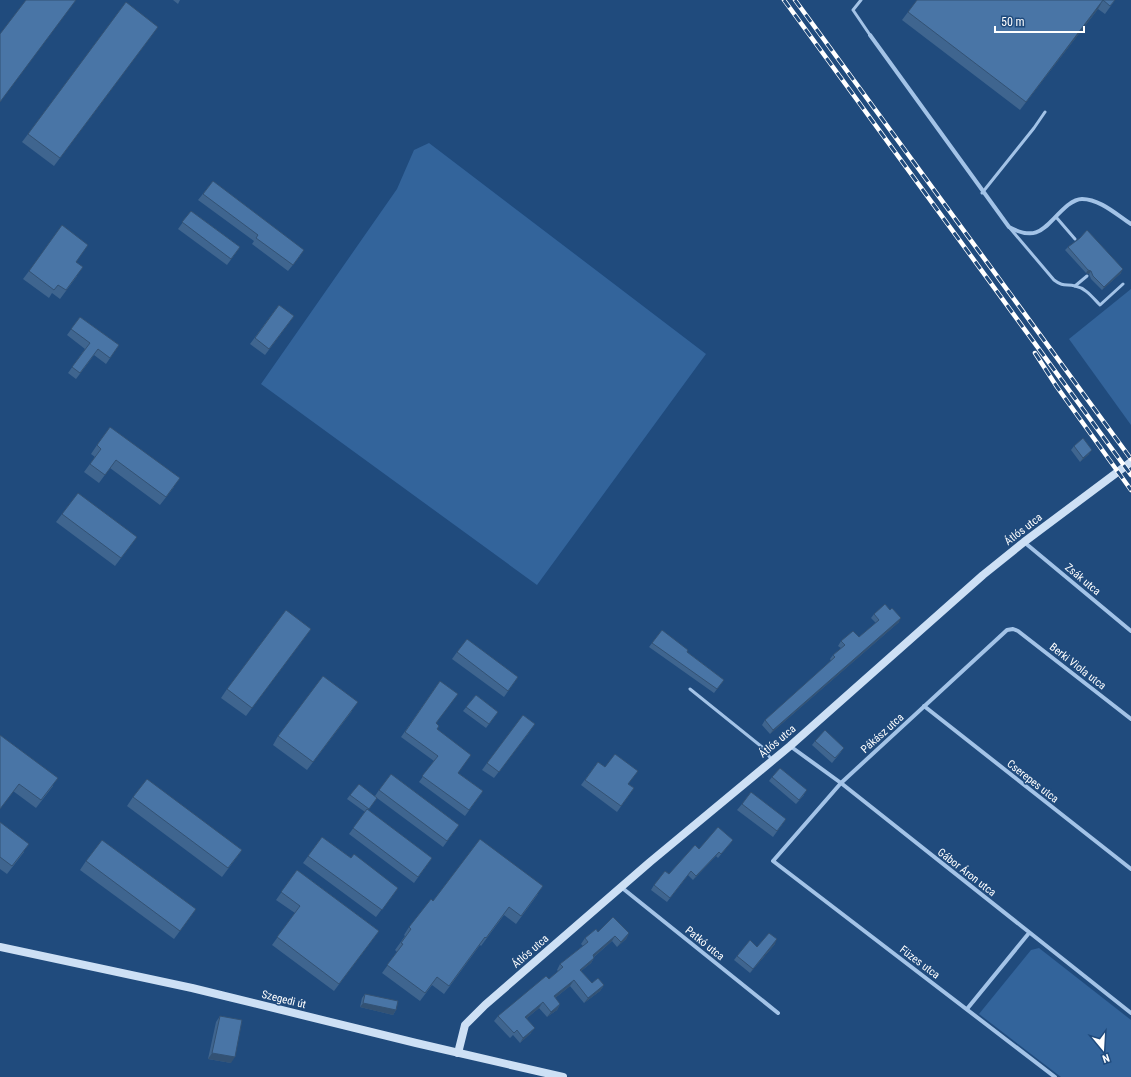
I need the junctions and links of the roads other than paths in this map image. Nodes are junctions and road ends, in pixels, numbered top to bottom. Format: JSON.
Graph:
{"nodes":[{"id":1,"x":861,"y":0,"type":"edge"},
{"id":2,"x":870,"y":35,"type":"joint"},
{"id":3,"x":1045,"y":112,"type":"dead end"},
{"id":4,"x":982,"y":193,"type":"junction"},
{"id":5,"x":1056,"y":217,"type":"junction"},
{"id":6,"x":1131,"y":224,"type":"edge"},
{"id":7,"x":1009,"y":228,"type":"junction"},
{"id":8,"x":1074,"y":239,"type":"dead end"},
{"id":9,"x":1087,"y":276,"type":"edge"},
{"id":10,"x":1123,"y":284,"type":"dead end"},
{"id":11,"x":1075,"y":286,"type":"junction"},
{"id":12,"x":1131,"y":462,"type":"edge"},
{"id":13,"x":1024,"y":542,"type":"junction"},
{"id":14,"x":1013,"y":629,"type":"joint"},
{"id":15,"x":1131,"y":631,"type":"edge"},
{"id":16,"x":690,"y":689,"type":"dead end"},
{"id":17,"x":924,"y":706,"type":"junction"},
{"id":18,"x":1131,"y":719,"type":"edge"},
{"id":19,"x":790,"y":746,"type":"junction"},
{"id":20,"x":772,"y":760,"type":"junction"},
{"id":21,"x":841,"y":783,"type":"junction"},
{"id":22,"x":773,"y":861,"type":"joint"},
{"id":23,"x":1131,"y":870,"type":"edge"},
{"id":24,"x":621,"y":887,"type":"junction"},
{"id":25,"x":1030,"y":933,"type":"junction"},
{"id":26,"x":0,"y":946,"type":"edge"},
{"id":27,"x":967,"y":1009,"type":"junction"},
{"id":28,"x":778,"y":1013,"type":"dead end"},
{"id":29,"x":1131,"y":1013,"type":"edge"},
{"id":30,"x":458,"y":1053,"type":"junction"},
{"id":31,"x":563,"y":1077,"type":"edge"},
{"id":32,"x":1055,"y":1077,"type":"edge"}],
"edges":[{"from":1,"to":2,"type":"lane"},
{"from":2,"to":4,"type":"street"},
{"from":3,"to":4,"type":"lane"},
{"from":4,"to":7,"type":"street"},
{"from":5,"to":6,"type":"street"},
{"from":5,"to":7,"type":"street"},
{"from":5,"to":8,"type":"lane"},
{"from":7,"to":11,"type":"lane"},
{"from":9,"to":11,"type":"lane"},
{"from":10,"to":11,"type":"lane"},
{"from":12,"to":13,"type":"street","name":"Átlós utca"},
{"from":13,"to":15,"type":"street","name":"Zsák utca"},
{"from":13,"to":19,"type":"street","name":"Átlós utca"},
{"from":14,"to":17,"type":"street","name":"Pákász utca"},
{"from":14,"to":18,"type":"street","name":"Berki Viola utca"},
{"from":16,"to":20,"type":"lane"},
{"from":17,"to":21,"type":"street","name":"Pákász utca"},
{"from":17,"to":23,"type":"street","name":"Cserepes utca"},
{"from":19,"to":20,"type":"street","name":"Átlós utca"},
{"from":19,"to":21,"type":"street","name":"Gábor Áron utca"},
{"from":20,"to":24,"type":"street","name":"Átlós utca"},
{"from":21,"to":22,"type":"street","name":"Pákász utca"},
{"from":21,"to":25,"type":"street","name":"Gábor Áron utca"},
{"from":22,"to":27,"type":"street","name":"Füzes utca"},
{"from":24,"to":28,"type":"street","name":"Patkó utca"},
{"from":24,"to":30,"type":"street","name":"Átlós utca"},
{"from":25,"to":27,"type":"street"},
{"from":25,"to":29,"type":"street","name":"Gábor Áron utca"},
{"from":26,"to":30,"type":"street","name":"Szegedi út"},
{"from":27,"to":32,"type":"street","name":"Füzes utca"},
{"from":30,"to":31,"type":"street","name":"Szegedi út"}]}
